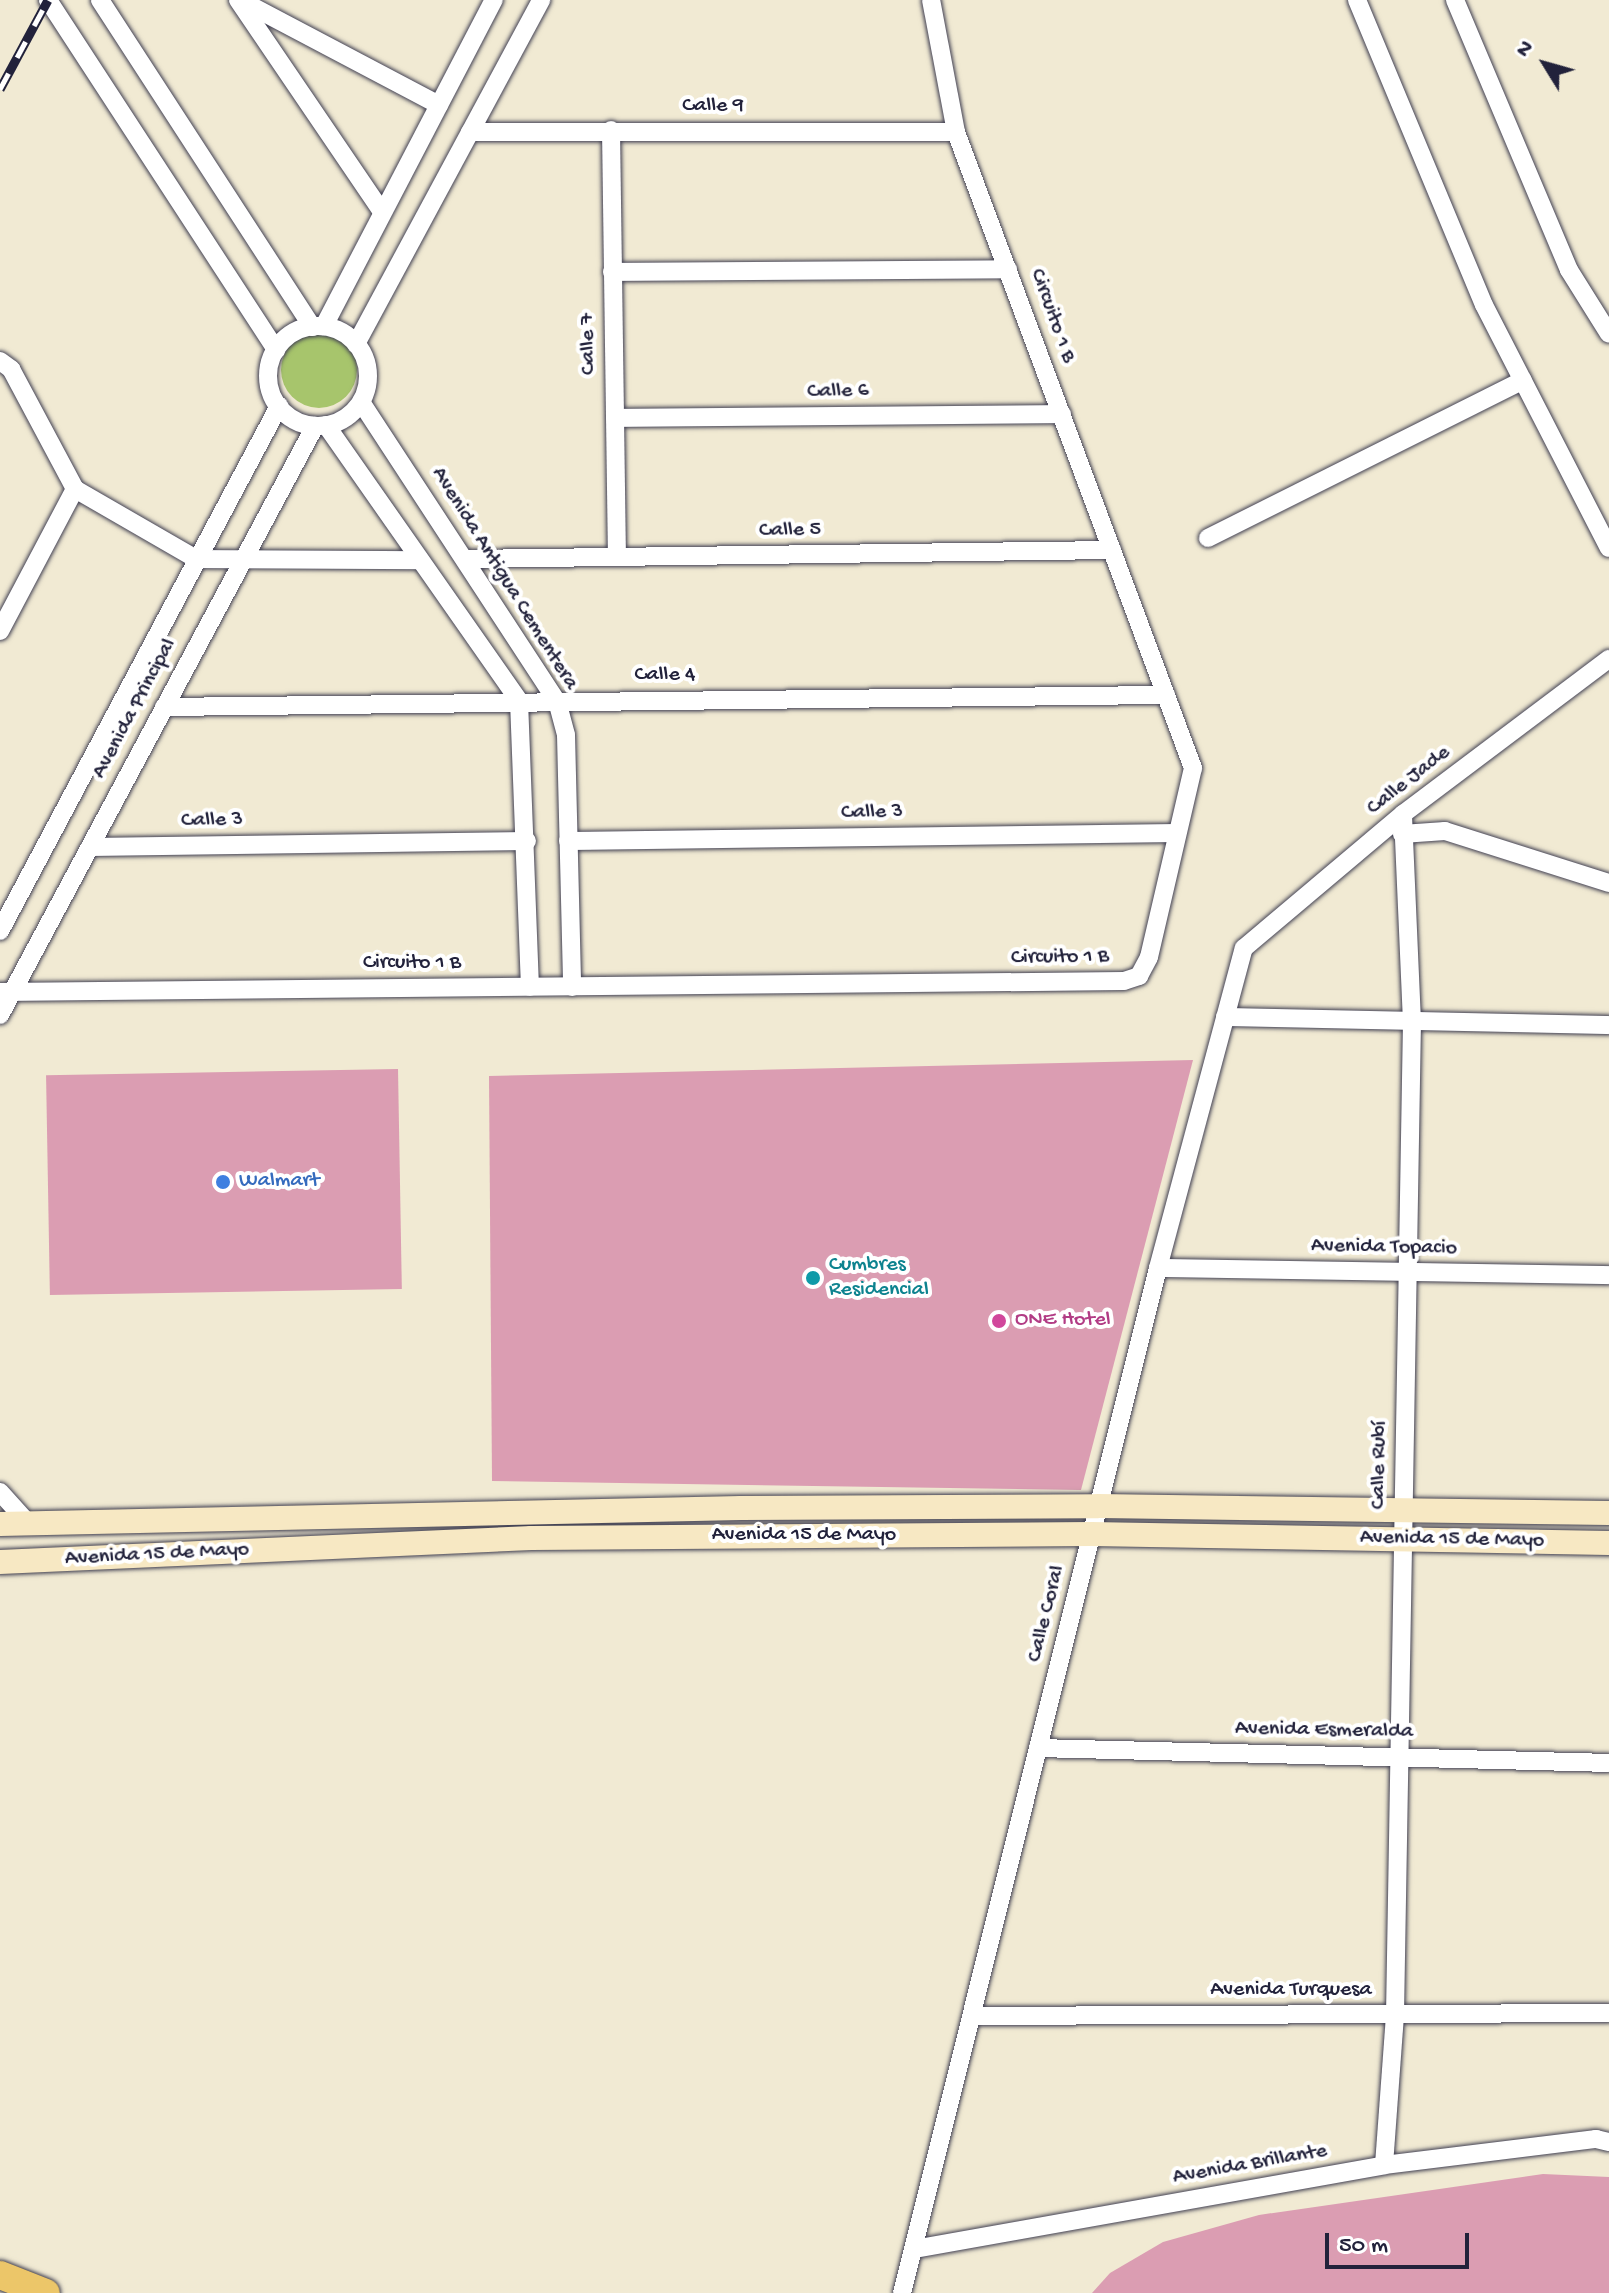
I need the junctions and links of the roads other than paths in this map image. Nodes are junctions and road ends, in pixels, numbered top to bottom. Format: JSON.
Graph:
{"nodes":[{"id":1,"x":48,"y":0,"type":"edge"},
{"id":2,"x":100,"y":0,"type":"edge"},
{"id":3,"x":239,"y":0,"type":"edge"},
{"id":4,"x":494,"y":0,"type":"edge"},
{"id":5,"x":541,"y":0,"type":"edge"},
{"id":6,"x":931,"y":0,"type":"edge"},
{"id":7,"x":1357,"y":0,"type":"edge"},
{"id":8,"x":1455,"y":0,"type":"edge"},
{"id":9,"x":439,"y":105,"type":"junction"},
{"id":10,"x":611,"y":130,"type":"junction"},
{"id":11,"x":470,"y":132,"type":"junction"},
{"id":12,"x":956,"y":132,"type":"junction"},
{"id":13,"x":382,"y":212,"type":"junction"},
{"id":14,"x":1008,"y":269,"type":"junction"},
{"id":15,"x":612,"y":272,"type":"junction"},
{"id":16,"x":318,"y":327,"type":"junction"},
{"id":17,"x":1609,"y":334,"type":"edge"},
{"id":18,"x":356,"y":344,"type":"junction"},
{"id":19,"x":276,"y":350,"type":"junction"},
{"id":20,"x":0,"y":361,"type":"edge"},
{"id":21,"x":1523,"y":380,"type":"junction"},
{"id":22,"x":361,"y":402,"type":"junction"},
{"id":23,"x":279,"y":406,"type":"junction"},
{"id":24,"x":1062,"y":414,"type":"junction"},
{"id":25,"x":615,"y":418,"type":"junction"},
{"id":26,"x":320,"y":426,"type":"junction"},
{"id":27,"x":75,"y":489,"type":"junction"},
{"id":28,"x":1208,"y":538,"type":"dead end"},
{"id":29,"x":1609,"y":548,"type":"edge"},
{"id":30,"x":1112,"y":550,"type":"junction"},
{"id":31,"x":617,"y":557,"type":"junction"},
{"id":32,"x":196,"y":559,"type":"junction"},
{"id":33,"x":467,"y":559,"type":"junction"},
{"id":34,"x":420,"y":560,"type":"junction"},
{"id":35,"x":240,"y":562,"type":"junction"},
{"id":36,"x":0,"y":631,"type":"edge"},
{"id":37,"x":1609,"y":659,"type":"edge"},
{"id":38,"x":1166,"y":695,"type":"junction"},
{"id":39,"x":519,"y":701,"type":"junction"},
{"id":40,"x":557,"y":701,"type":"junction"},
{"id":41,"x":164,"y":707,"type":"junction"},
{"id":42,"x":1403,"y":814,"type":"junction"},
{"id":43,"x":1177,"y":833,"type":"junction"},
{"id":44,"x":1402,"y":834,"type":"junction"},
{"id":45,"x":527,"y":841,"type":"junction"},
{"id":46,"x":568,"y":841,"type":"junction"},
{"id":47,"x":90,"y":847,"type":"junction"},
{"id":48,"x":1609,"y":883,"type":"edge"},
{"id":49,"x":0,"y":931,"type":"edge"},
{"id":50,"x":1244,"y":948,"type":"joint"},
{"id":51,"x":530,"y":987,"type":"junction"},
{"id":52,"x":572,"y":987,"type":"junction"},
{"id":53,"x":6,"y":992,"type":"edge"},
{"id":54,"x":0,"y":1015,"type":"edge"},
{"id":55,"x":1225,"y":1017,"type":"junction"},
{"id":56,"x":1412,"y":1022,"type":"junction"},
{"id":57,"x":1609,"y":1025,"type":"edge"},
{"id":58,"x":1158,"y":1268,"type":"junction"},
{"id":59,"x":1407,"y":1272,"type":"junction"},
{"id":60,"x":1609,"y":1275,"type":"edge"},
{"id":61,"x":0,"y":1492,"type":"edge"},
{"id":62,"x":1098,"y":1506,"type":"junction"},
{"id":63,"x":527,"y":1509,"type":"junction"},
{"id":64,"x":1403,"y":1510,"type":"junction"},
{"id":65,"x":1609,"y":1513,"type":"edge"},
{"id":66,"x":28,"y":1523,"type":"junction"},
{"id":67,"x":0,"y":1524,"type":"edge"},
{"id":68,"x":1091,"y":1534,"type":"junction"},
{"id":69,"x":531,"y":1538,"type":"junction"},
{"id":70,"x":1403,"y":1540,"type":"junction"},
{"id":71,"x":1609,"y":1543,"type":"edge"},
{"id":72,"x":0,"y":1562,"type":"edge"},
{"id":73,"x":1038,"y":1748,"type":"junction"},
{"id":74,"x":1399,"y":1757,"type":"junction"},
{"id":75,"x":1609,"y":1763,"type":"edge"},
{"id":76,"x":1609,"y":2013,"type":"edge"},
{"id":77,"x":1395,"y":2015,"type":"junction"},
{"id":78,"x":972,"y":2016,"type":"junction"},
{"id":79,"x":1603,"y":2140,"type":"edge"},
{"id":80,"x":1384,"y":2165,"type":"junction"},
{"id":81,"x":914,"y":2249,"type":"junction"},
{"id":82,"x":0,"y":2275,"type":"edge"},
{"id":83,"x":46,"y":2293,"type":"edge"},
{"id":84,"x":902,"y":2293,"type":"edge"}],
"edges":[{"from":1,"to":19,"type":"street"},
{"from":2,"to":16,"type":"street"},
{"from":3,"to":9,"type":"street"},
{"from":3,"to":13,"type":"street"},
{"from":4,"to":9,"type":"street"},
{"from":5,"to":11,"type":"street"},
{"from":6,"to":12,"type":"street","name":"Circuito 1 B"},
{"from":7,"to":21,"type":"street"},
{"from":8,"to":17,"type":"street"},
{"from":9,"to":13,"type":"street"},
{"from":10,"to":11,"type":"street","name":"Calle 9"},
{"from":10,"to":12,"type":"street","name":"Calle 9"},
{"from":10,"to":15,"type":"street","name":"Calle 7"},
{"from":11,"to":18,"type":"street"},
{"from":12,"to":14,"type":"street","name":"Circuito 1 B"},
{"from":13,"to":16,"type":"street"},
{"from":14,"to":15,"type":"street"},
{"from":14,"to":24,"type":"street","name":"Circuito 1 B"},
{"from":15,"to":25,"type":"street","name":"Calle 7"},
{"from":16,"to":18,"type":"street"},
{"from":16,"to":19,"type":"street"},
{"from":18,"to":22,"type":"street"},
{"from":19,"to":23,"type":"street"},
{"from":20,"to":27,"type":"street"},
{"from":21,"to":28,"type":"street"},
{"from":21,"to":29,"type":"street"},
{"from":22,"to":26,"type":"street"},
{"from":22,"to":33,"type":"street","name":"Avenida Antigua Cementera"},
{"from":23,"to":26,"type":"street"},
{"from":23,"to":32,"type":"street","name":"Avenida Principal"},
{"from":24,"to":25,"type":"street","name":"Calle 6"},
{"from":24,"to":30,"type":"street","name":"Circuito 1 B"},
{"from":25,"to":31,"type":"street","name":"Calle 7"},
{"from":26,"to":34,"type":"street"},
{"from":26,"to":35,"type":"street","name":"Avenida Principal"},
{"from":27,"to":32,"type":"street"},
{"from":27,"to":36,"type":"street"},
{"from":30,"to":31,"type":"street","name":"Calle 5"},
{"from":30,"to":38,"type":"street","name":"Circuito 1 B"},
{"from":31,"to":33,"type":"street","name":"Calle 5"},
{"from":32,"to":35,"type":"street"},
{"from":32,"to":49,"type":"street","name":"Avenida Principal"},
{"from":33,"to":40,"type":"street","name":"Avenida Antigua Cementera"},
{"from":34,"to":35,"type":"street"},
{"from":34,"to":39,"type":"street"},
{"from":35,"to":41,"type":"street","name":"Avenida Principal"},
{"from":37,"to":42,"type":"street","name":"Calle Jade"},
{"from":38,"to":40,"type":"street","name":"Calle 4"},
{"from":38,"to":43,"type":"street","name":"Circuito 1 B"},
{"from":39,"to":40,"type":"street","name":"Calle 4"},
{"from":39,"to":41,"type":"street","name":"Calle 4"},
{"from":39,"to":45,"type":"street"},
{"from":40,"to":46,"type":"street","name":"Avenida Antigua Cementera"},
{"from":41,"to":47,"type":"street","name":"Avenida Principal"},
{"from":42,"to":44,"type":"street","name":"Calle Rubí"},
{"from":42,"to":50,"type":"street","name":"Calle Jade"},
{"from":43,"to":46,"type":"street","name":"Calle 3"},
{"from":43,"to":52,"type":"street","name":"Circuito 1 B"},
{"from":44,"to":48,"type":"street"},
{"from":44,"to":56,"type":"street","name":"Calle Rubí"},
{"from":45,"to":47,"type":"street","name":"Calle 3"},
{"from":45,"to":51,"type":"street"},
{"from":46,"to":52,"type":"street","name":"Avenida Antigua Cementera"},
{"from":47,"to":53,"type":"street","name":"Avenida Principal"},
{"from":50,"to":55,"type":"street","name":"Calle Coral"},
{"from":51,"to":52,"type":"street","name":"Circuito 1 B"},
{"from":51,"to":53,"type":"street","name":"Circuito 1 B"},
{"from":53,"to":54,"type":"street","name":"Avenida Principal"},
{"from":55,"to":56,"type":"street"},
{"from":55,"to":58,"type":"street","name":"Calle Coral"},
{"from":56,"to":57,"type":"street"},
{"from":56,"to":59,"type":"street","name":"Calle Rubí"},
{"from":58,"to":59,"type":"street","name":"Avenida Topacio"},
{"from":58,"to":62,"type":"street","name":"Calle Coral"},
{"from":59,"to":60,"type":"street","name":"Avenida Topacio"},
{"from":59,"to":64,"type":"street","name":"Calle Rubí"},
{"from":61,"to":66,"type":"street"},
{"from":62,"to":63,"type":"main road","name":"Avenida 15 de Mayo"},
{"from":62,"to":64,"type":"main road","name":"Avenida 15 de Mayo"},
{"from":62,"to":68,"type":"street","name":"Calle Coral"},
{"from":63,"to":66,"type":"main road","name":"Avenida 15 de Mayo"},
{"from":63,"to":69,"type":"main road"},
{"from":64,"to":65,"type":"main road","name":"Avenida 15 de Mayo"},
{"from":64,"to":70,"type":"street","name":"Calle Rubí"},
{"from":66,"to":67,"type":"main road","name":"Avenida 15 de Mayo"},
{"from":68,"to":69,"type":"main road","name":"Avenida 15 de Mayo"},
{"from":68,"to":70,"type":"main road","name":"Avenida 15 de Mayo"},
{"from":68,"to":73,"type":"street","name":"Calle Coral"},
{"from":69,"to":72,"type":"main road","name":"Avenida 15 de Mayo"},
{"from":70,"to":71,"type":"main road","name":"Avenida 15 de Mayo"},
{"from":70,"to":74,"type":"street","name":"Calle Rubí"},
{"from":73,"to":74,"type":"street","name":"Avenida Esmeralda"},
{"from":73,"to":78,"type":"street","name":"Calle Coral"},
{"from":74,"to":75,"type":"street","name":"Avenida Esmeralda"},
{"from":74,"to":77,"type":"street","name":"Calle Rubí"},
{"from":76,"to":77,"type":"street","name":"Avenida Turquesa"},
{"from":77,"to":78,"type":"street","name":"Avenida Turquesa"},
{"from":77,"to":80,"type":"street","name":"Calle Rubí"},
{"from":78,"to":81,"type":"street","name":"Calle Coral"},
{"from":79,"to":80,"type":"street","name":"Avenida Brillante"},
{"from":80,"to":81,"type":"street","name":"Avenida Brillante"},
{"from":81,"to":84,"type":"street","name":"Calle Coral"},
{"from":82,"to":83,"type":"main road"}]}
